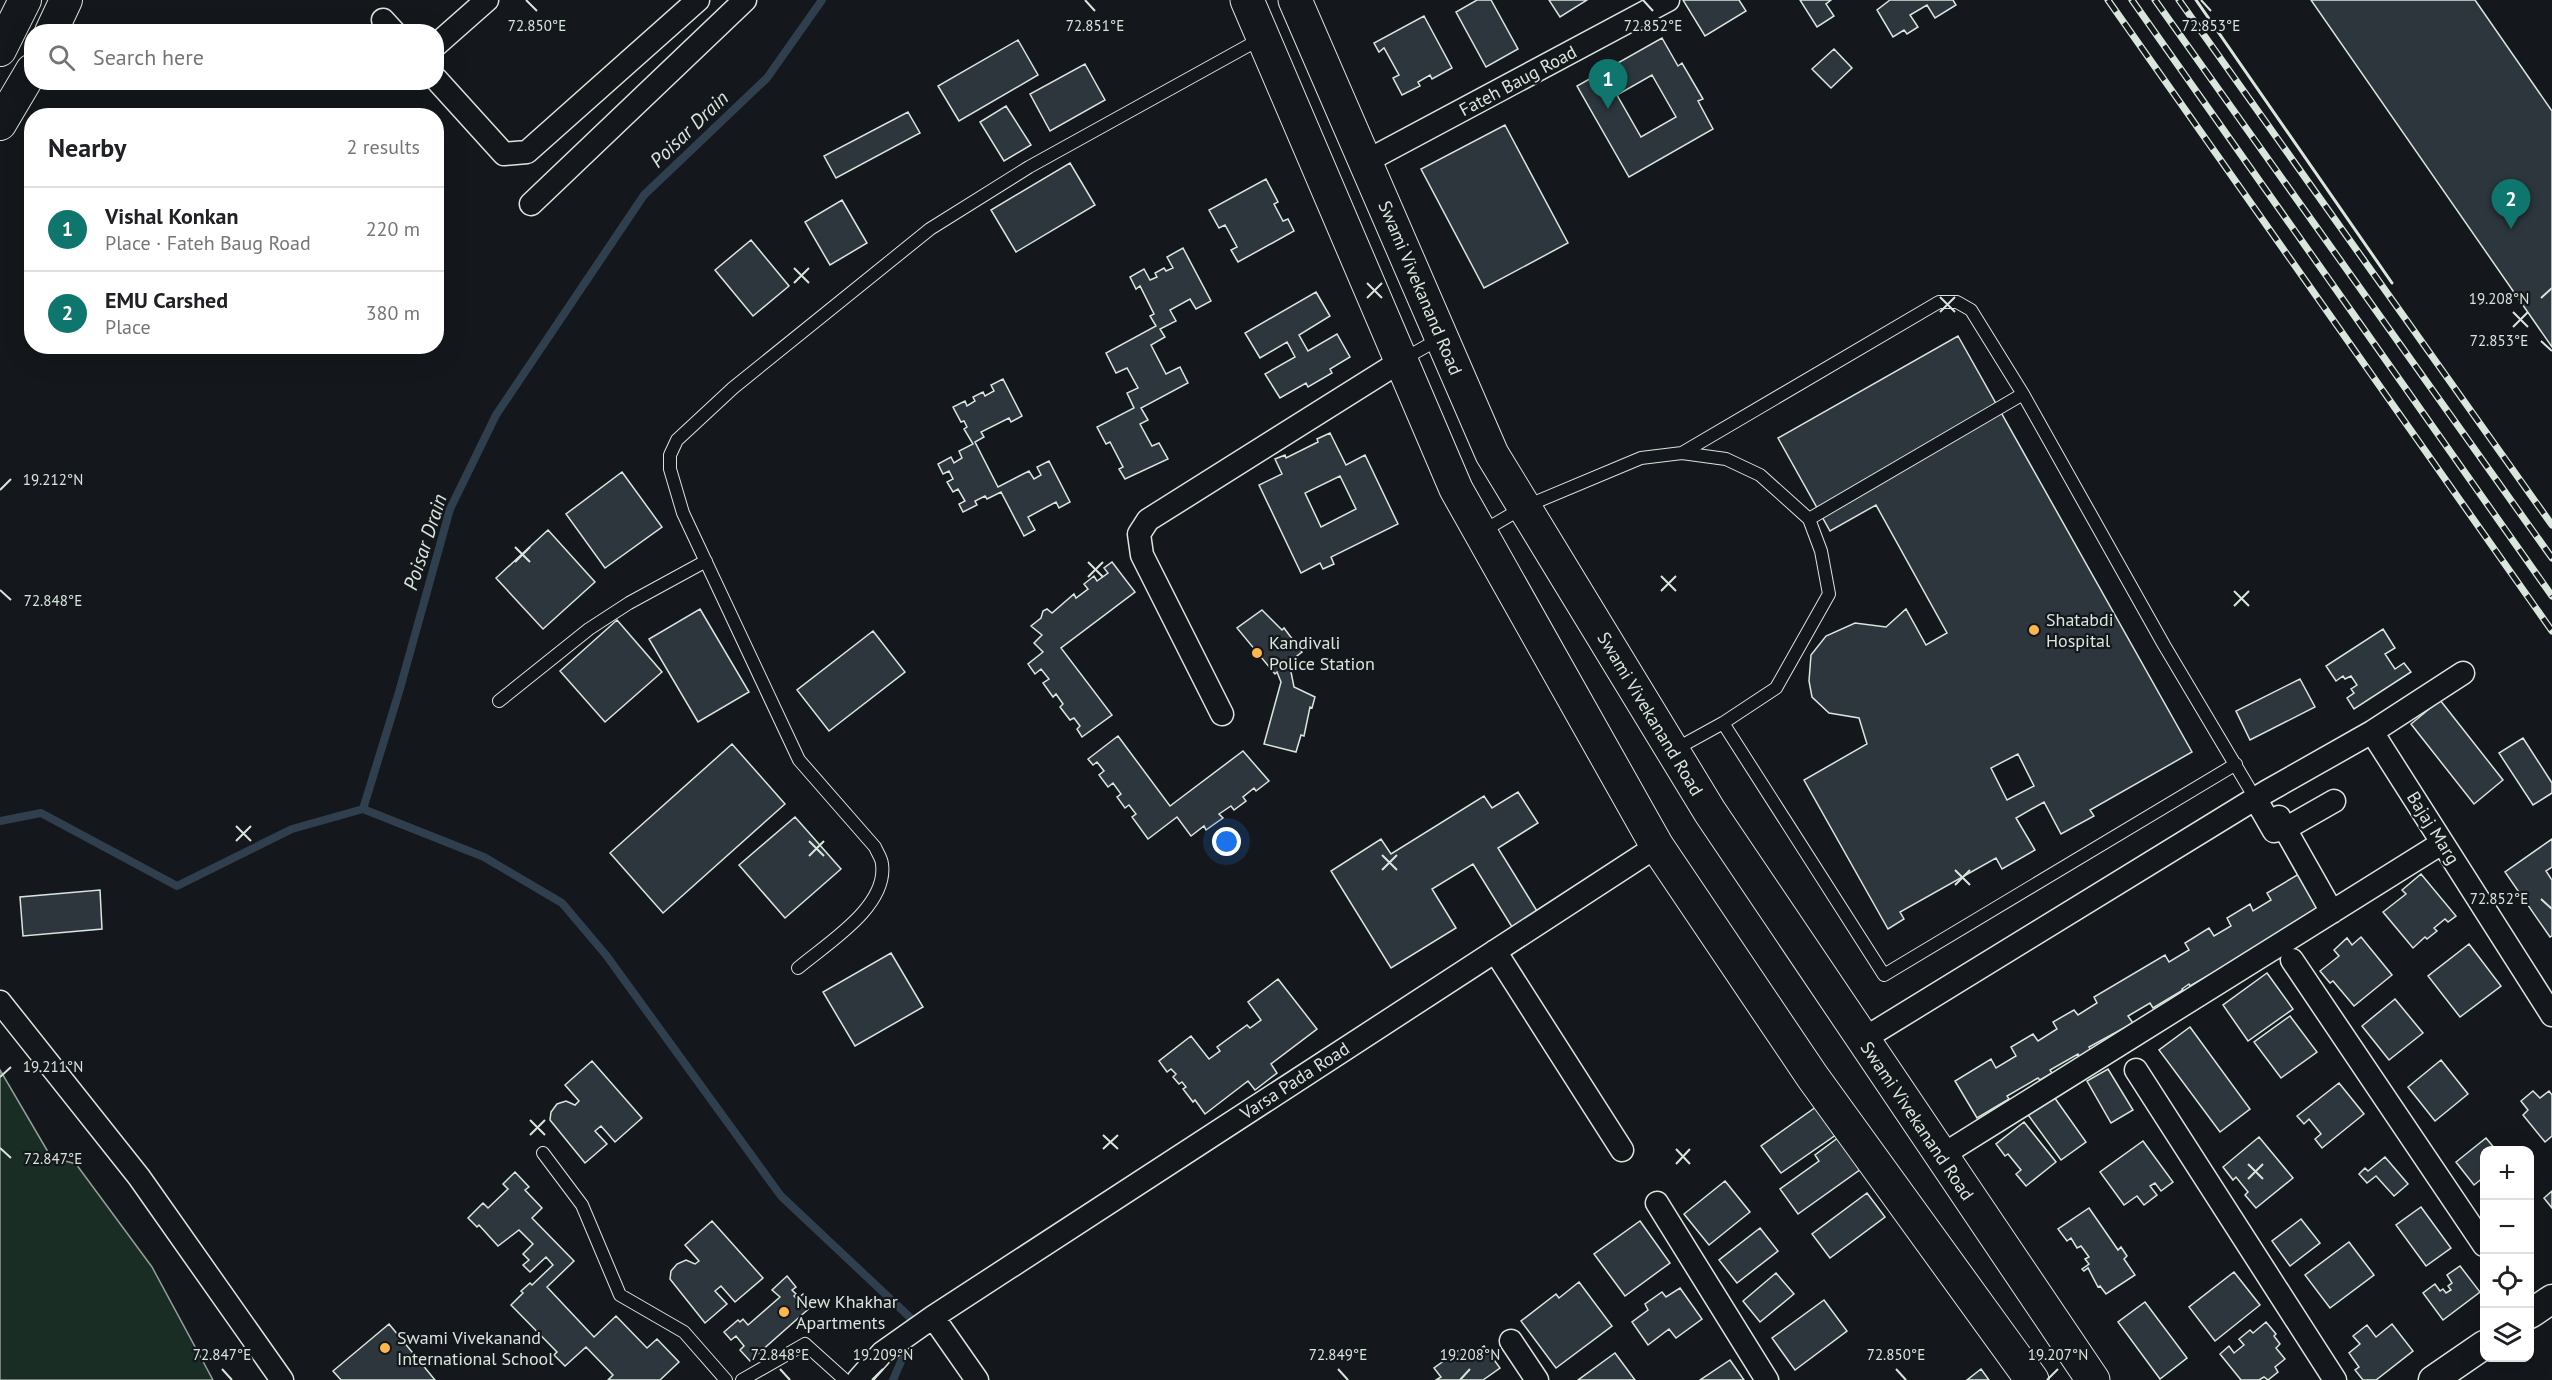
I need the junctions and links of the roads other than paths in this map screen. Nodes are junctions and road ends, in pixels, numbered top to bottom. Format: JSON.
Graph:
{"nodes":[{"id":1,"x":25,"y":0,"type":"edge"},
{"id":2,"x":66,"y":0,"type":"edge"},
{"id":3,"x":488,"y":0,"type":"edge"},
{"id":4,"x":698,"y":0,"type":"edge"},
{"id":5,"x":745,"y":0,"type":"edge"},
{"id":6,"x":1247,"y":0,"type":"edge"},
{"id":7,"x":1295,"y":0,"type":"edge"},
{"id":8,"x":1668,"y":0,"type":"edge"},
{"id":9,"x":55,"y":24,"type":"edge"},
{"id":10,"x":444,"y":38,"type":"edge"},
{"id":11,"x":1263,"y":38,"type":"junction"},
{"id":12,"x":0,"y":50,"type":"edge"},
{"id":13,"x":24,"y":84,"type":"edge"},
{"id":14,"x":444,"y":88,"type":"edge"},
{"id":15,"x":0,"y":124,"type":"edge"},
{"id":16,"x":1365,"y":162,"type":"junction"},
{"id":17,"x":531,"y":204,"type":"dead end"},
{"id":18,"x":1442,"y":338,"type":"junction"},
{"id":19,"x":1401,"y":361,"type":"junction"},
{"id":20,"x":2023,"y":394,"type":"junction"},
{"id":21,"x":1682,"y":453,"type":"junction"},
{"id":22,"x":1524,"y":507,"type":"junction"},
{"id":23,"x":1809,"y":519,"type":"junction"},
{"id":24,"x":1480,"y":533,"type":"junction"},
{"id":25,"x":706,"y":561,"type":"junction"},
{"id":26,"x":2463,"y":673,"type":"dead end"},
{"id":27,"x":499,"y":701,"type":"dead end"},
{"id":28,"x":1222,"y":714,"type":"dead end"},
{"id":29,"x":1723,"y":723,"type":"junction"},
{"id":30,"x":2372,"y":732,"type":"junction"},
{"id":31,"x":1673,"y":751,"type":"junction"},
{"id":32,"x":2236,"y":764,"type":"junction"},
{"id":33,"x":2261,"y":795,"type":"junction"},
{"id":34,"x":2334,"y":801,"type":"dead end"},
{"id":35,"x":2285,"y":829,"type":"junction"},
{"id":36,"x":2442,"y":843,"type":"junction"},
{"id":37,"x":1657,"y":846,"type":"junction"},
{"id":38,"x":2332,"y":912,"type":"junction"},
{"id":39,"x":1495,"y":951,"type":"junction"},
{"id":40,"x":2292,"y":960,"type":"dead end"},
{"id":41,"x":798,"y":968,"type":"dead end"},
{"id":42,"x":0,"y":1002,"type":"edge"},
{"id":43,"x":2552,"y":1015,"type":"edge"},
{"id":44,"x":1862,"y":1040,"type":"junction"},
{"id":45,"x":2136,"y":1070,"type":"dead end"},
{"id":46,"x":1622,"y":1150,"type":"dead end"},
{"id":47,"x":543,"y":1153,"type":"dead end"},
{"id":48,"x":1941,"y":1156,"type":"junction"},
{"id":49,"x":1656,"y":1203,"type":"dead end"},
{"id":50,"x":2480,"y":1239,"type":"edge"},
{"id":51,"x":933,"y":1317,"type":"junction"},
{"id":52,"x":1511,"y":1341,"type":"dead end"},
{"id":53,"x":2480,"y":1348,"type":"edge"},
{"id":54,"x":282,"y":1380,"type":"edge"},
{"id":55,"x":726,"y":1380,"type":"edge"},
{"id":56,"x":742,"y":1380,"type":"edge"},
{"id":57,"x":845,"y":1380,"type":"edge"},
{"id":58,"x":858,"y":1380,"type":"edge"},
{"id":59,"x":978,"y":1380,"type":"edge"},
{"id":60,"x":1537,"y":1380,"type":"edge"},
{"id":61,"x":1767,"y":1380,"type":"edge"},
{"id":62,"x":2032,"y":1380,"type":"edge"},
{"id":63,"x":2093,"y":1380,"type":"edge"},
{"id":64,"x":2335,"y":1380,"type":"edge"},
{"id":65,"x":2433,"y":1380,"type":"edge"}],
"edges":[{"from":1,"to":12,"type":"main road"},
{"from":2,"to":9,"type":"main road"},
{"from":3,"to":10,"type":"street"},
{"from":4,"to":14,"type":"street"},
{"from":5,"to":17,"type":"street"},
{"from":6,"to":11,"type":"main road"},
{"from":7,"to":16,"type":"main road","name":"Swami Vivekanand Road"},
{"from":8,"to":16,"type":"street","name":"Fateh Baug Road"},
{"from":11,"to":19,"type":"main road"},
{"from":11,"to":25,"type":"lane"},
{"from":13,"to":15,"type":"main road"},
{"from":16,"to":18,"type":"main road","name":"Swami Vivekanand Road"},
{"from":18,"to":19,"type":"lane"},
{"from":18,"to":22,"type":"main road","name":"Swami Vivekanand Road"},
{"from":19,"to":24,"type":"main road"},
{"from":19,"to":28,"type":"street"},
{"from":20,"to":21,"type":"lane"},
{"from":20,"to":23,"type":"lane"},
{"from":20,"to":32,"type":"lane"},
{"from":21,"to":22,"type":"lane"},
{"from":21,"to":23,"type":"lane"},
{"from":22,"to":24,"type":"lane"},
{"from":22,"to":31,"type":"main road","name":"Swami Vivekanand Road"},
{"from":23,"to":29,"type":"lane"},
{"from":24,"to":37,"type":"main road"},
{"from":25,"to":27,"type":"lane"},
{"from":25,"to":41,"type":"lane"},
{"from":26,"to":30,"type":"street"},
{"from":29,"to":31,"type":"lane"},
{"from":29,"to":32,"type":"lane"},
{"from":30,"to":33,"type":"street"},
{"from":30,"to":36,"type":"street","name":"Bajaj Marg"},
{"from":31,"to":44,"type":"main road","name":"Swami Vivekanand Road"},
{"from":32,"to":33,"type":"lane"},
{"from":33,"to":35,"type":"street"},
{"from":33,"to":44,"type":"street"},
{"from":34,"to":35,"type":"street"},
{"from":35,"to":38,"type":"street"},
{"from":36,"to":38,"type":"street"},
{"from":36,"to":43,"type":"street","name":"Bajaj Marg"},
{"from":37,"to":39,"type":"street","name":"Varsa Pada Road"},
{"from":37,"to":62,"type":"main road"},
{"from":38,"to":48,"type":"street"},
{"from":39,"to":46,"type":"street"},
{"from":39,"to":51,"type":"street","name":"Varsa Pada Road"},
{"from":40,"to":50,"type":"street"},
{"from":42,"to":54,"type":"street"},
{"from":44,"to":48,"type":"main road","name":"Swami Vivekanand Road"},
{"from":45,"to":64,"type":"street"},
{"from":47,"to":55,"type":"lane"},
{"from":48,"to":63,"type":"main road","name":"Swami Vivekanand Road"},
{"from":49,"to":61,"type":"street"},
{"from":51,"to":58,"type":"street","name":"Varsa Pada Road"},
{"from":51,"to":59,"type":"street"},
{"from":52,"to":60,"type":"street"},
{"from":53,"to":65,"type":"street"},
{"from":56,"to":57,"type":"lane"}]}
